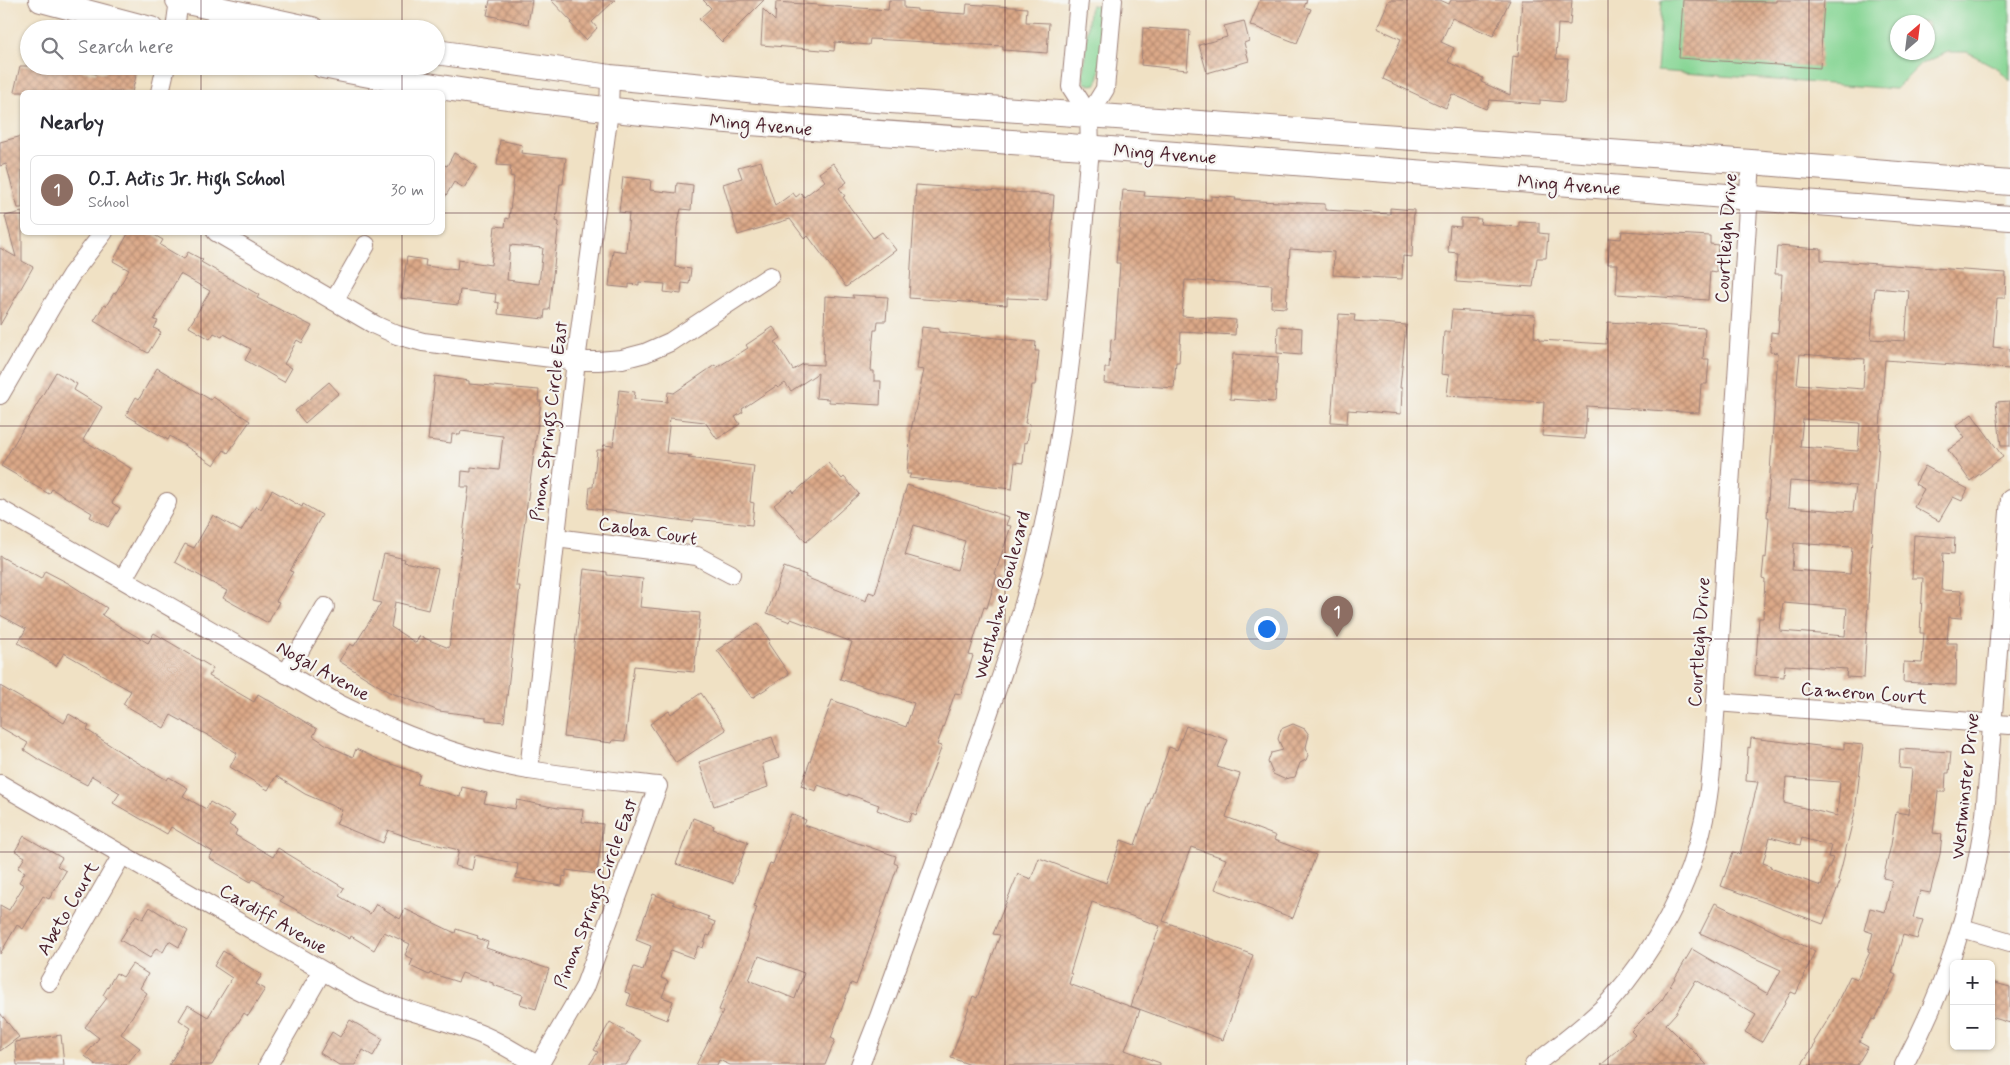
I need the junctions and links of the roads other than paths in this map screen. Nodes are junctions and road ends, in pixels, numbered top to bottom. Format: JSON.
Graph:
{"nodes":[{"id":1,"x":41,"y":0,"type":"edge"},
{"id":2,"x":178,"y":0,"type":"edge"},
{"id":3,"x":1079,"y":0,"type":"edge"},
{"id":4,"x":1113,"y":0,"type":"edge"},
{"id":5,"x":117,"y":20,"type":"edge"},
{"id":6,"x":176,"y":20,"type":"edge"},
{"id":7,"x":270,"y":20,"type":"edge"},
{"id":8,"x":445,"y":53,"type":"edge"},
{"id":9,"x":164,"y":75,"type":"edge"},
{"id":10,"x":375,"y":75,"type":"edge"},
{"id":11,"x":610,"y":77,"type":"junction"},
{"id":12,"x":160,"y":90,"type":"edge"},
{"id":13,"x":609,"y":111,"type":"junction"},
{"id":14,"x":1089,"y":115,"type":"junction"},
{"id":15,"x":1090,"y":148,"type":"junction"},
{"id":16,"x":1751,"y":162,"type":"junction"},
{"id":17,"x":2010,"y":183,"type":"edge"},
{"id":18,"x":1749,"y":197,"type":"junction"},
{"id":19,"x":2010,"y":218,"type":"edge"},
{"id":20,"x":102,"y":235,"type":"edge"},
{"id":21,"x":221,"y":235,"type":"edge"},
{"id":22,"x":366,"y":245,"type":"dead end"},
{"id":23,"x":770,"y":276,"type":"dead end"},
{"id":24,"x":334,"y":301,"type":"junction"},
{"id":25,"x":576,"y":361,"type":"junction"},
{"id":26,"x":0,"y":395,"type":"edge"},
{"id":27,"x":2009,"y":499,"type":"edge"},
{"id":28,"x":167,"y":502,"type":"dead end"},
{"id":29,"x":0,"y":509,"type":"edge"},
{"id":30,"x":556,"y":538,"type":"junction"},
{"id":31,"x":731,"y":574,"type":"dead end"},
{"id":32,"x":123,"y":579,"type":"junction"},
{"id":33,"x":325,"y":607,"type":"dead end"},
{"id":34,"x":286,"y":674,"type":"junction"},
{"id":35,"x":1716,"y":702,"type":"junction"},
{"id":36,"x":1992,"y":722,"type":"junction"},
{"id":37,"x":2010,"y":725,"type":"edge"},
{"id":38,"x":528,"y":770,"type":"junction"},
{"id":39,"x":0,"y":784,"type":"edge"},
{"id":40,"x":658,"y":786,"type":"joint"},
{"id":41,"x":122,"y":855,"type":"junction"},
{"id":42,"x":1962,"y":928,"type":"junction"},
{"id":43,"x":2010,"y":942,"type":"edge"},
{"id":44,"x":322,"y":971,"type":"junction"},
{"id":45,"x":49,"y":982,"type":"dead end"},
{"id":46,"x":268,"y":1065,"type":"edge"},
{"id":47,"x":538,"y":1065,"type":"edge"},
{"id":48,"x":860,"y":1065,"type":"edge"},
{"id":49,"x":1534,"y":1065,"type":"edge"},
{"id":50,"x":1904,"y":1065,"type":"edge"}],
"edges":[{"from":1,"to":5,"type":"main road"},
{"from":2,"to":6,"type":"street"},
{"from":2,"to":7,"type":"main road"},
{"from":3,"to":14,"type":"street"},
{"from":4,"to":14,"type":"street"},
{"from":8,"to":11,"type":"main road","name":"Ming Avenue"},
{"from":9,"to":12,"type":"street"},
{"from":10,"to":13,"type":"main road","name":"Ming Avenue"},
{"from":11,"to":13,"type":"street","name":"Pinon Springs Circle East"},
{"from":11,"to":14,"type":"main road","name":"Ming Avenue"},
{"from":13,"to":15,"type":"main road","name":"Ming Avenue"},
{"from":13,"to":25,"type":"street","name":"Pinon Springs Circle East"},
{"from":14,"to":15,"type":"street","name":"Westholme Boulevard"},
{"from":14,"to":16,"type":"main road","name":"Ming Avenue"},
{"from":15,"to":18,"type":"main road","name":"Ming Avenue"},
{"from":15,"to":48,"type":"street","name":"Westholme Boulevard"},
{"from":16,"to":17,"type":"main road","name":"Ming Avenue"},
{"from":16,"to":18,"type":"street","name":"Courtleigh Drive"},
{"from":18,"to":19,"type":"main road","name":"Ming Avenue"},
{"from":18,"to":35,"type":"street","name":"Courtleigh Drive"},
{"from":20,"to":26,"type":"street"},
{"from":21,"to":24,"type":"street"},
{"from":22,"to":24,"type":"street"},
{"from":23,"to":25,"type":"street"},
{"from":24,"to":25,"type":"street"},
{"from":25,"to":30,"type":"street","name":"Pinon Springs Circle East"},
{"from":27,"to":36,"type":"street","name":"Westminster Drive"},
{"from":28,"to":32,"type":"street"},
{"from":29,"to":32,"type":"street","name":"Nogal Avenue"},
{"from":30,"to":31,"type":"street","name":"Caoba Court"},
{"from":30,"to":38,"type":"street","name":"Pinon Springs Circle East"},
{"from":32,"to":34,"type":"street","name":"Nogal Avenue"},
{"from":33,"to":34,"type":"street"},
{"from":34,"to":38,"type":"street","name":"Nogal Avenue"},
{"from":35,"to":36,"type":"street","name":"Cameron Court"},
{"from":35,"to":49,"type":"street","name":"Courtleigh Drive"},
{"from":36,"to":37,"type":"street","name":"Cameron Court"},
{"from":36,"to":42,"type":"street","name":"Westminster Drive"},
{"from":38,"to":40,"type":"street","name":"Nogal Avenue"},
{"from":39,"to":41,"type":"street","name":"Cardiff Avenue"},
{"from":40,"to":47,"type":"street","name":"Pinon Springs Circle East"},
{"from":41,"to":44,"type":"street","name":"Cardiff Avenue"},
{"from":41,"to":45,"type":"street","name":"Abeto Court"},
{"from":42,"to":43,"type":"street"},
{"from":42,"to":50,"type":"street","name":"Westminster Drive"},
{"from":44,"to":46,"type":"street"},
{"from":44,"to":47,"type":"street","name":"Cardiff Avenue"}]}
